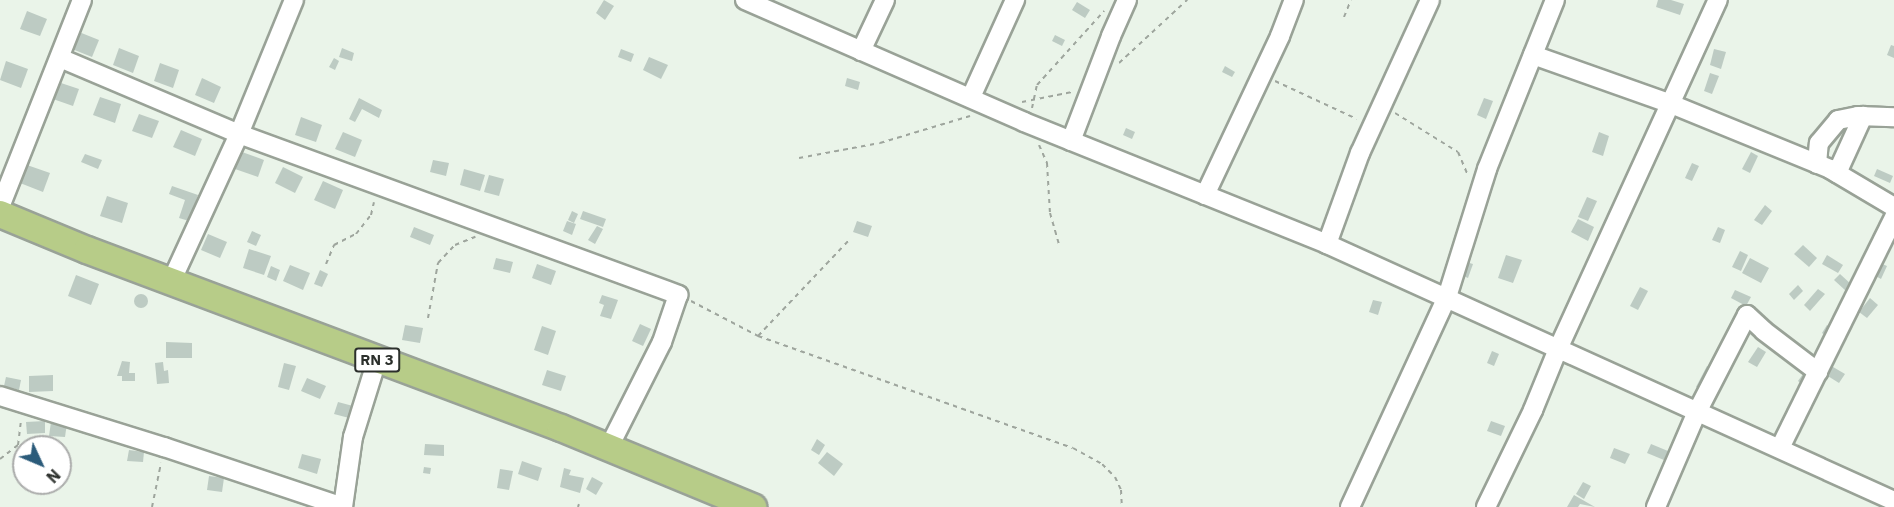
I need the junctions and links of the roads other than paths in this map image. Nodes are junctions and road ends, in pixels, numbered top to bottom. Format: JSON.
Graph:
{"nodes":[{"id":1,"x":82,"y":0,"type":"edge"},
{"id":2,"x":294,"y":0,"type":"edge"},
{"id":3,"x":745,"y":0,"type":"edge"},
{"id":4,"x":885,"y":0,"type":"edge"},
{"id":5,"x":1015,"y":0,"type":"edge"},
{"id":6,"x":1294,"y":0,"type":"edge"},
{"id":7,"x":1430,"y":0,"type":"edge"},
{"id":8,"x":1555,"y":0,"type":"edge"},
{"id":9,"x":1719,"y":0,"type":"edge"},
{"id":10,"x":1119,"y":2,"type":"edge"},
{"id":11,"x":861,"y":51,"type":"junction"},
{"id":12,"x":1533,"y":55,"type":"junction"},
{"id":13,"x":60,"y":58,"type":"junction"},
{"id":14,"x":971,"y":97,"type":"junction"},
{"id":15,"x":1671,"y":104,"type":"junction"},
{"id":16,"x":1863,"y":116,"type":"junction"},
{"id":17,"x":1894,"y":117,"type":"edge"},
{"id":18,"x":239,"y":134,"type":"junction"},
{"id":19,"x":1071,"y":141,"type":"junction"},
{"id":20,"x":1817,"y":164,"type":"junction"},
{"id":21,"x":1837,"y":173,"type":"junction"},
{"id":22,"x":1205,"y":195,"type":"junction"},
{"id":23,"x":0,"y":207,"type":"edge"},
{"id":24,"x":1894,"y":207,"type":"edge"},
{"id":25,"x":0,"y":214,"type":"edge"},
{"id":26,"x":1894,"y":218,"type":"edge"},
{"id":27,"x":1327,"y":244,"type":"junction"},
{"id":28,"x":171,"y":282,"type":"junction"},
{"id":29,"x":1447,"y":297,"type":"junction"},
{"id":30,"x":1558,"y":349,"type":"junction"},
{"id":31,"x":377,"y":360,"type":"junction"},
{"id":32,"x":1818,"y":372,"type":"junction"},
{"id":33,"x":0,"y":396,"type":"edge"},
{"id":34,"x":1697,"y":412,"type":"junction"},
{"id":35,"x":609,"y":447,"type":"junction"},
{"id":36,"x":1780,"y":448,"type":"junction"},
{"id":37,"x":1894,"y":501,"type":"edge"},
{"id":38,"x":311,"y":502,"type":"edge"},
{"id":39,"x":343,"y":507,"type":"edge"},
{"id":40,"x":753,"y":507,"type":"edge"},
{"id":41,"x":1350,"y":507,"type":"edge"},
{"id":42,"x":1486,"y":507,"type":"edge"},
{"id":43,"x":1656,"y":507,"type":"edge"}],
"edges":[{"from":1,"to":13,"type":"street"},
{"from":2,"to":18,"type":"street"},
{"from":3,"to":11,"type":"street"},
{"from":4,"to":11,"type":"street"},
{"from":5,"to":14,"type":"street"},
{"from":6,"to":22,"type":"street"},
{"from":7,"to":27,"type":"street"},
{"from":8,"to":12,"type":"street"},
{"from":9,"to":15,"type":"street"},
{"from":10,"to":19,"type":"street"},
{"from":11,"to":14,"type":"street"},
{"from":12,"to":15,"type":"street"},
{"from":12,"to":29,"type":"street"},
{"from":13,"to":18,"type":"street"},
{"from":13,"to":23,"type":"street"},
{"from":14,"to":19,"type":"street"},
{"from":15,"to":20,"type":"street"},
{"from":15,"to":30,"type":"street"},
{"from":16,"to":17,"type":"street"},
{"from":16,"to":20,"type":"street"},
{"from":16,"to":21,"type":"street"},
{"from":18,"to":28,"type":"street"},
{"from":18,"to":35,"type":"street"},
{"from":19,"to":22,"type":"street"},
{"from":20,"to":21,"type":"street"},
{"from":21,"to":24,"type":"street"},
{"from":22,"to":27,"type":"street"},
{"from":25,"to":28,"type":"highway","number":"RN 3"},
{"from":26,"to":32,"type":"street"},
{"from":27,"to":29,"type":"street"},
{"from":28,"to":31,"type":"highway","number":"RN 3"},
{"from":29,"to":30,"type":"street"},
{"from":29,"to":41,"type":"street"},
{"from":30,"to":34,"type":"street"},
{"from":30,"to":42,"type":"street"},
{"from":31,"to":35,"type":"highway","number":"RN 3"},
{"from":31,"to":39,"type":"street"},
{"from":32,"to":34,"type":"street"},
{"from":32,"to":36,"type":"street"},
{"from":33,"to":38,"type":"street"},
{"from":34,"to":36,"type":"street"},
{"from":34,"to":43,"type":"street"},
{"from":35,"to":40,"type":"highway","number":"RN 3"},
{"from":36,"to":37,"type":"street"},
{"from":38,"to":39,"type":"street"}]}
